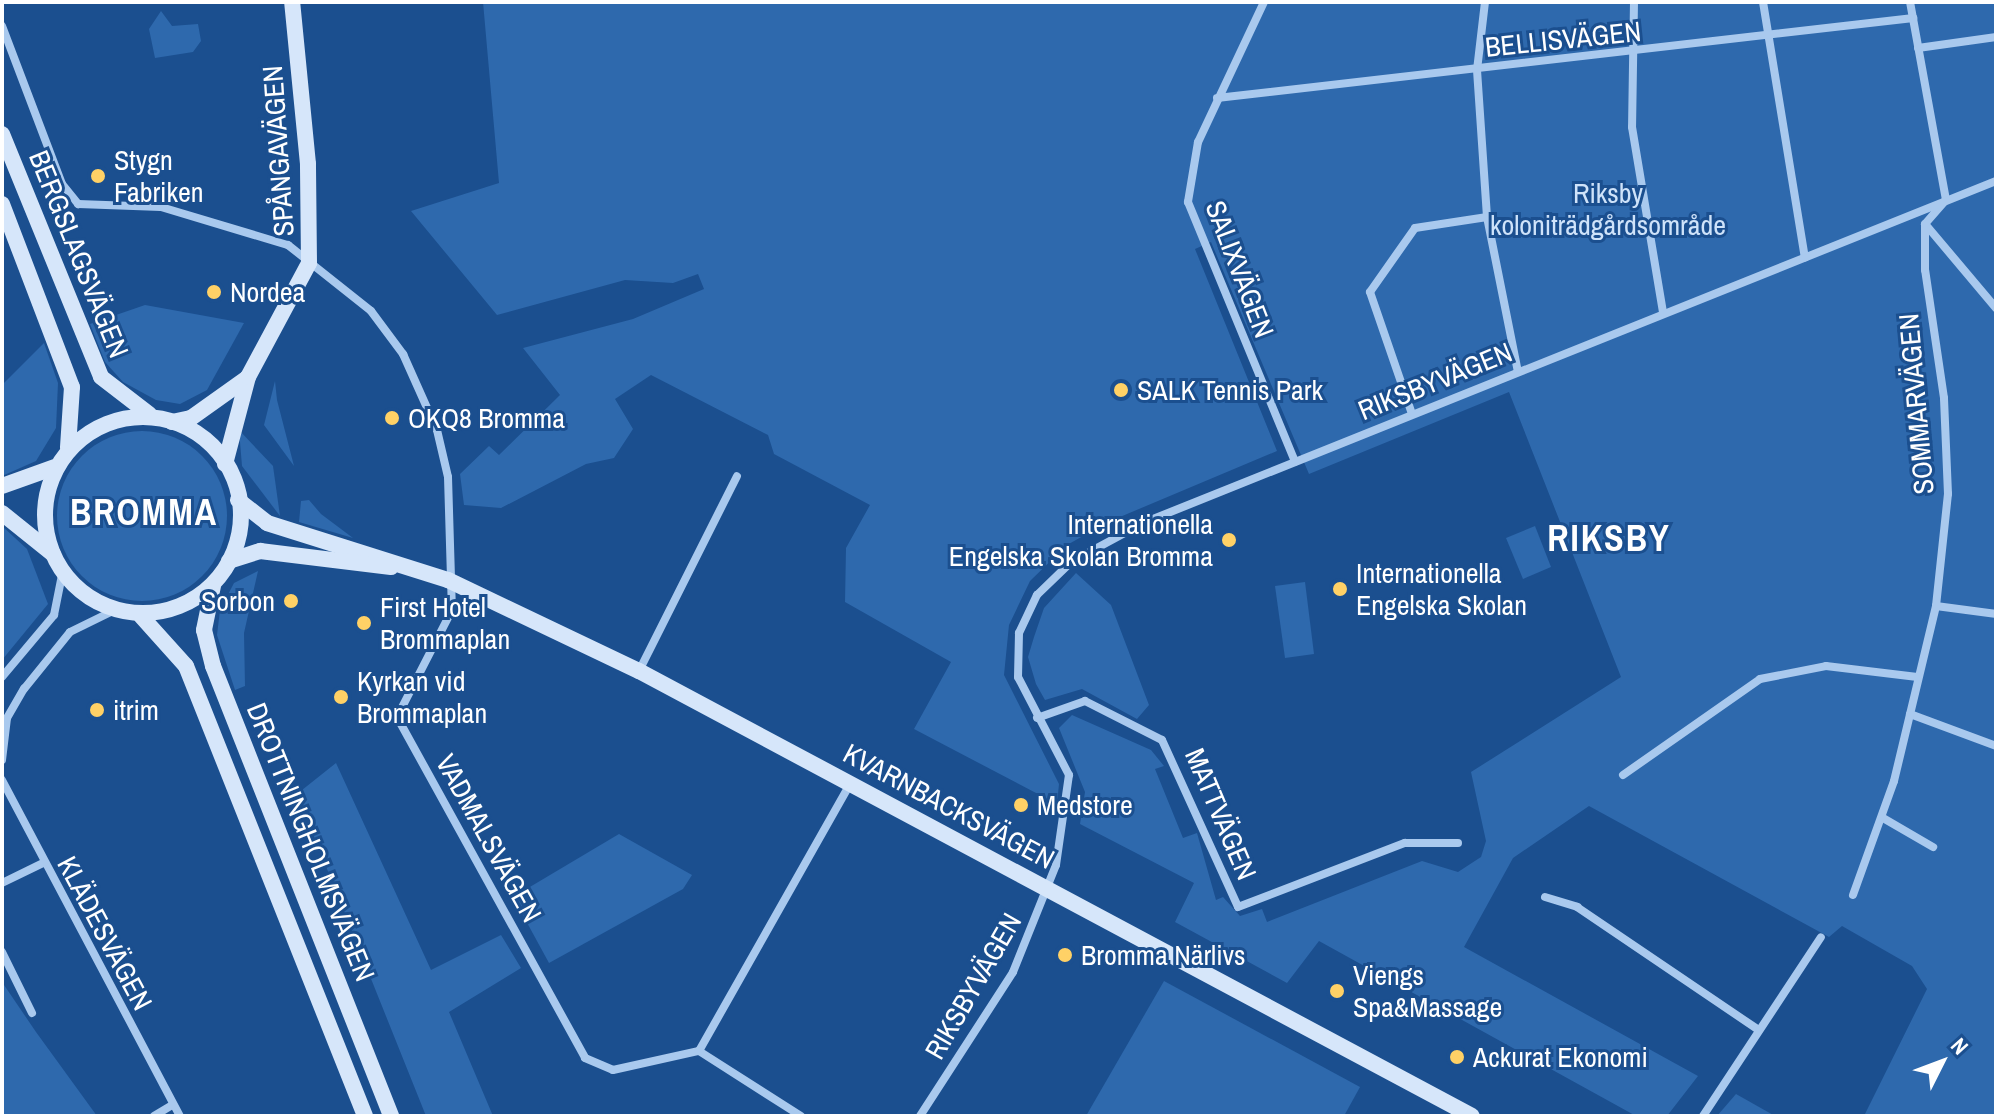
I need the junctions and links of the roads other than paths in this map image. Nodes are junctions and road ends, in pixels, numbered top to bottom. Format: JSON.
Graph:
{"nodes":[{"id":1,"x":292,"y":2,"type":"edge"},
{"id":2,"x":1264,"y":2,"type":"edge"},
{"id":3,"x":1485,"y":2,"type":"edge"},
{"id":4,"x":1634,"y":2,"type":"edge"},
{"id":5,"x":1763,"y":2,"type":"edge"},
{"id":6,"x":1910,"y":2,"type":"edge"},
{"id":7,"x":1913,"y":18,"type":"junction"},
{"id":8,"x":2,"y":26,"type":"edge"},
{"id":9,"x":1769,"y":36,"type":"junction"},
{"id":10,"x":1996,"y":37,"type":"edge"},
{"id":11,"x":1918,"y":48,"type":"junction"},
{"id":12,"x":1629,"y":54,"type":"junction"},
{"id":13,"x":1477,"y":70,"type":"junction"},
{"id":14,"x":1217,"y":98,"type":"junction"},
{"id":15,"x":2,"y":134,"type":"edge"},
{"id":16,"x":1996,"y":181,"type":"edge"},
{"id":17,"x":1946,"y":200,"type":"junction"},
{"id":18,"x":2,"y":204,"type":"edge"},
{"id":19,"x":78,"y":204,"type":"joint"},
{"id":20,"x":1487,"y":217,"type":"junction"},
{"id":21,"x":1925,"y":224,"type":"junction"},
{"id":22,"x":1805,"y":258,"type":"junction"},
{"id":23,"x":309,"y":263,"type":"junction"},
{"id":24,"x":1996,"y":308,"type":"edge"},
{"id":25,"x":1663,"y":312,"type":"junction"},
{"id":26,"x":1518,"y":372,"type":"junction"},
{"id":27,"x":248,"y":377,"type":"junction"},
{"id":28,"x":1412,"y":414,"type":"junction"},
{"id":29,"x":154,"y":416,"type":"junction"},
{"id":30,"x":172,"y":422,"type":"junction"},
{"id":31,"x":68,"y":448,"type":"junction"},
{"id":32,"x":1295,"y":462,"type":"junction"},
{"id":33,"x":225,"y":464,"type":"junction"},
{"id":34,"x":55,"y":467,"type":"junction"},
{"id":35,"x":737,"y":476,"type":"dead end"},
{"id":36,"x":2,"y":486,"type":"edge"},
{"id":37,"x":238,"y":500,"type":"junction"},
{"id":38,"x":2,"y":513,"type":"edge"},
{"id":39,"x":229,"y":561,"type":"junction"},
{"id":40,"x":59,"y":563,"type":"junction"},
{"id":41,"x":391,"y":567,"type":"junction"},
{"id":42,"x":448,"y":580,"type":"junction"},
{"id":43,"x":213,"y":585,"type":"junction"},
{"id":44,"x":1936,"y":606,"type":"junction"},
{"id":45,"x":115,"y":610,"type":"junction"},
{"id":46,"x":1996,"y":614,"type":"edge"},
{"id":47,"x":141,"y":616,"type":"junction"},
{"id":48,"x":639,"y":671,"type":"junction"},
{"id":49,"x":2,"y":677,"type":"edge"},
{"id":50,"x":1917,"y":677,"type":"junction"},
{"id":51,"x":1910,"y":714,"type":"junction"},
{"id":52,"x":1037,"y":718,"type":"junction"},
{"id":53,"x":1996,"y":746,"type":"edge"},
{"id":54,"x":2,"y":760,"type":"edge"},
{"id":55,"x":1623,"y":775,"type":"dead end"},
{"id":56,"x":2,"y":780,"type":"edge"},
{"id":57,"x":850,"y":784,"type":"junction"},
{"id":58,"x":1883,"y":818,"type":"junction"},
{"id":59,"x":1458,"y":843,"type":"dead end"},
{"id":60,"x":1933,"y":847,"type":"dead end"},
{"id":61,"x":43,"y":863,"type":"junction"},
{"id":62,"x":2,"y":883,"type":"edge"},
{"id":63,"x":1049,"y":888,"type":"junction"},
{"id":64,"x":1853,"y":895,"type":"dead end"},
{"id":65,"x":1545,"y":897,"type":"dead end"},
{"id":66,"x":1821,"y":937,"type":"dead end"},
{"id":67,"x":2,"y":952,"type":"edge"},
{"id":68,"x":32,"y":1013,"type":"dead end"},
{"id":69,"x":1757,"y":1029,"type":"junction"},
{"id":70,"x":699,"y":1051,"type":"junction"},
{"id":71,"x":172,"y":1105,"type":"junction"},
{"id":72,"x":154,"y":1116,"type":"edge"},
{"id":73,"x":180,"y":1116,"type":"edge"},
{"id":74,"x":365,"y":1116,"type":"edge"},
{"id":75,"x":391,"y":1116,"type":"edge"},
{"id":76,"x":801,"y":1116,"type":"edge"},
{"id":77,"x":920,"y":1116,"type":"edge"},
{"id":78,"x":1472,"y":1116,"type":"edge"},
{"id":79,"x":1703,"y":1116,"type":"edge"}],
"edges":[{"from":1,"to":23,"type":"main road","name":"SPÅNGAVÄGEN"},
{"from":2,"to":14,"type":"street","name":"SALIXVÄGEN"},
{"from":3,"to":13,"type":"street"},
{"from":4,"to":12,"type":"street"},
{"from":5,"to":9,"type":"street"},
{"from":6,"to":7,"type":"street"},
{"from":7,"to":9,"type":"street","name":"BELLISVÄGEN"},
{"from":7,"to":11,"type":"street"},
{"from":8,"to":19,"type":"street","name":"BERGSLAGSVÄGEN"},
{"from":9,"to":12,"type":"street","name":"BELLISVÄGEN"},
{"from":9,"to":22,"type":"street"},
{"from":10,"to":11,"type":"street"},
{"from":11,"to":17,"type":"street"},
{"from":12,"to":13,"type":"street","name":"BELLISVÄGEN"},
{"from":12,"to":25,"type":"street"},
{"from":13,"to":14,"type":"street","name":"BELLISVÄGEN"},
{"from":13,"to":20,"type":"street"},
{"from":14,"to":32,"type":"street","name":"SALIXVÄGEN"},
{"from":15,"to":29,"type":"main road","name":"BERGSLAGSVÄGEN"},
{"from":16,"to":17,"type":"street","name":"RIKSBYVÄGEN"},
{"from":17,"to":21,"type":"street"},
{"from":17,"to":22,"type":"street","name":"RIKSBYVÄGEN"},
{"from":18,"to":31,"type":"main road","name":"BERGSLAGSVÄGEN"},
{"from":19,"to":23,"type":"street","name":"VADMALSVÄGEN"},
{"from":20,"to":26,"type":"street"},
{"from":20,"to":28,"type":"street"},
{"from":21,"to":24,"type":"street"},
{"from":21,"to":44,"type":"street","name":"SOMMARVÄGEN"},
{"from":22,"to":25,"type":"street","name":"RIKSBYVÄGEN"},
{"from":23,"to":27,"type":"main road","name":"SPÅNGAVÄGEN"},
{"from":23,"to":42,"type":"street","name":"VADMALSVÄGEN"},
{"from":25,"to":26,"type":"street","name":"RIKSBYVÄGEN"},
{"from":26,"to":28,"type":"street","name":"RIKSBYVÄGEN"},
{"from":27,"to":30,"type":"main road","name":"SPÅNGAVÄGEN"},
{"from":27,"to":33,"type":"main road","name":"SPÅNGAVÄGEN"},
{"from":28,"to":32,"type":"street","name":"RIKSBYVÄGEN"},
{"from":29,"to":30,"type":"main road"},
{"from":29,"to":31,"type":"main road"},
{"from":30,"to":33,"type":"main road"},
{"from":31,"to":34,"type":"main road"},
{"from":32,"to":52,"type":"street","name":"RIKSBYVÄGEN"},
{"from":33,"to":37,"type":"main road"},
{"from":34,"to":36,"type":"main road"},
{"from":34,"to":40,"type":"main road"},
{"from":35,"to":48,"type":"street"},
{"from":37,"to":39,"type":"main road"},
{"from":37,"to":41,"type":"main road","name":"KVARNBACKSVÄGEN"},
{"from":38,"to":40,"type":"main road"},
{"from":39,"to":41,"type":"main road","name":"KVARNBACKSVÄGEN"},
{"from":39,"to":43,"type":"main road"},
{"from":40,"to":45,"type":"main road"},
{"from":40,"to":49,"type":"street"},
{"from":41,"to":42,"type":"main road","name":"KVARNBACKSVÄGEN"},
{"from":42,"to":48,"type":"main road","name":"KVARNBACKSVÄGEN"},
{"from":42,"to":70,"type":"street","name":"VADMALSVÄGEN"},
{"from":43,"to":47,"type":"main road"},
{"from":43,"to":75,"type":"main road","name":"DROTTNINGHOLMSVÄGEN"},
{"from":44,"to":46,"type":"street"},
{"from":44,"to":50,"type":"street","name":"SOMMARVÄGEN"},
{"from":45,"to":47,"type":"main road"},
{"from":45,"to":54,"type":"street"},
{"from":47,"to":74,"type":"main road","name":"DROTTNINGHOLMSVÄGEN"},
{"from":48,"to":57,"type":"main road","name":"KVARNBACKSVÄGEN"},
{"from":50,"to":51,"type":"street","name":"SOMMARVÄGEN"},
{"from":50,"to":55,"type":"street"},
{"from":51,"to":53,"type":"street"},
{"from":51,"to":58,"type":"street","name":"SOMMARVÄGEN"},
{"from":52,"to":59,"type":"street","name":"MATTVÄGEN"},
{"from":52,"to":63,"type":"street","name":"RIKSBYVÄGEN"},
{"from":56,"to":61,"type":"street","name":"KLÄDESVÄGEN"},
{"from":57,"to":63,"type":"main road","name":"KVARNBACKSVÄGEN"},
{"from":57,"to":70,"type":"street"},
{"from":58,"to":60,"type":"street"},
{"from":58,"to":64,"type":"street","name":"SOMMARVÄGEN"},
{"from":61,"to":62,"type":"street"},
{"from":61,"to":71,"type":"street","name":"KLÄDESVÄGEN"},
{"from":63,"to":77,"type":"street","name":"RIKSBYVÄGEN"},
{"from":63,"to":78,"type":"main road","name":"KVARNBACKSVÄGEN"},
{"from":65,"to":69,"type":"street"},
{"from":66,"to":69,"type":"street"},
{"from":67,"to":68,"type":"street"},
{"from":69,"to":79,"type":"street"},
{"from":70,"to":76,"type":"street"},
{"from":71,"to":72,"type":"street"},
{"from":71,"to":73,"type":"street","name":"KLÄDESVÄGEN"}]}
